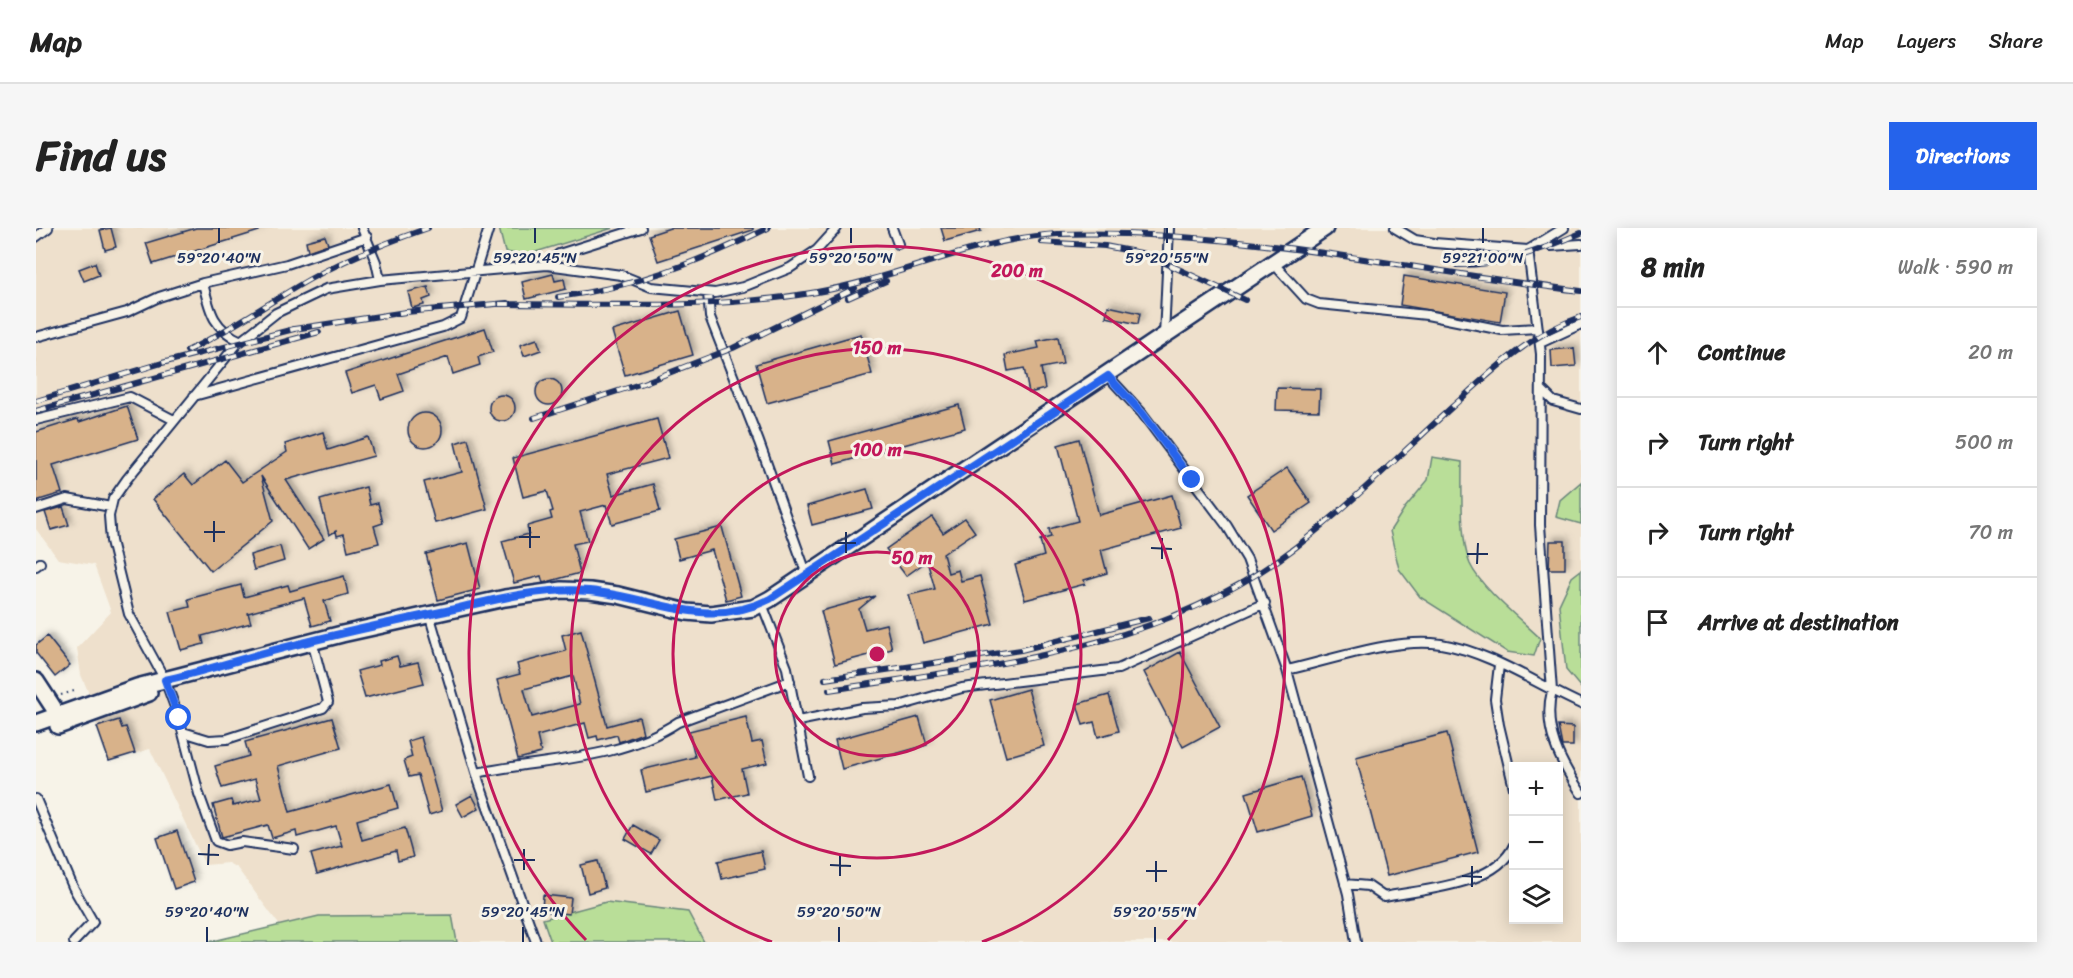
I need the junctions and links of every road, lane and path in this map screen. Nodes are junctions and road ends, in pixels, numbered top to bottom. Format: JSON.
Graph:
{"nodes":[{"id":1,"x":48,"y":228,"type":"edge"},
{"id":2,"x":362,"y":228,"type":"edge"},
{"id":3,"x":489,"y":228,"type":"edge"},
{"id":4,"x":641,"y":228,"type":"edge"},
{"id":5,"x":837,"y":228,"type":"edge"},
{"id":6,"x":892,"y":228,"type":"edge"},
{"id":7,"x":1169,"y":228,"type":"edge"},
{"id":8,"x":1325,"y":228,"type":"edge"},
{"id":9,"x":1395,"y":228,"type":"edge"},
{"id":10,"x":1564,"y":228,"type":"edge"},
{"id":11,"x":36,"y":237,"type":"edge"},
{"id":12,"x":366,"y":237,"type":"junction"},
{"id":13,"x":1545,"y":242,"type":"junction"},
{"id":14,"x":898,"y":244,"type":"dead end"},
{"id":15,"x":1581,"y":244,"type":"edge"},
{"id":16,"x":1528,"y":250,"type":"junction"},
{"id":17,"x":1274,"y":264,"type":"junction"},
{"id":18,"x":547,"y":265,"type":"junction"},
{"id":19,"x":474,"y":270,"type":"junction"},
{"id":20,"x":380,"y":279,"type":"junction"},
{"id":21,"x":203,"y":283,"type":"junction"},
{"id":22,"x":708,"y":293,"type":"junction"},
{"id":23,"x":1581,"y":324,"type":"edge"},
{"id":24,"x":1537,"y":328,"type":"junction"},
{"id":25,"x":36,"y":337,"type":"edge"},
{"id":26,"x":1164,"y":338,"type":"junction"},
{"id":27,"x":241,"y":341,"type":"junction"},
{"id":28,"x":1540,"y":343,"type":"junction"},
{"id":29,"x":1108,"y":376,"type":"junction"},
{"id":30,"x":1542,"y":390,"type":"junction"},
{"id":31,"x":194,"y":396,"type":"junction"},
{"id":32,"x":1581,"y":409,"type":"edge"},
{"id":33,"x":36,"y":420,"type":"edge"},
{"id":34,"x":174,"y":420,"type":"junction"},
{"id":35,"x":111,"y":507,"type":"junction"},
{"id":36,"x":36,"y":509,"type":"edge"},
{"id":37,"x":807,"y":575,"type":"junction"},
{"id":38,"x":1265,"y":603,"type":"junction"},
{"id":39,"x":762,"y":604,"type":"junction"},
{"id":40,"x":429,"y":614,"type":"junction"},
{"id":41,"x":312,"y":641,"type":"junction"},
{"id":42,"x":1499,"y":665,"type":"junction"},
{"id":43,"x":1287,"y":670,"type":"junction"},
{"id":44,"x":165,"y":680,"type":"junction"},
{"id":45,"x":36,"y":681,"type":"edge"},
{"id":46,"x":790,"y":681,"type":"junction"},
{"id":47,"x":1552,"y":691,"type":"junction"},
{"id":48,"x":93,"y":703,"type":"junction"},
{"id":49,"x":1581,"y":704,"type":"edge"},
{"id":50,"x":52,"y":707,"type":"junction"},
{"id":51,"x":36,"y":714,"type":"edge"},
{"id":52,"x":798,"y":721,"type":"junction"},
{"id":53,"x":36,"y":723,"type":"edge"},
{"id":54,"x":183,"y":732,"type":"junction"},
{"id":55,"x":36,"y":734,"type":"edge"},
{"id":56,"x":1509,"y":768,"type":"edge"},
{"id":57,"x":477,"y":773,"type":"junction"},
{"id":58,"x":808,"y":776,"type":"dead end"},
{"id":59,"x":1581,"y":793,"type":"edge"},
{"id":60,"x":36,"y":799,"type":"edge"},
{"id":61,"x":294,"y":849,"type":"dead end"},
{"id":62,"x":1509,"y":854,"type":"edge"},
{"id":63,"x":1345,"y":884,"type":"junction"},
{"id":64,"x":74,"y":942,"type":"edge"},
{"id":65,"x":536,"y":942,"type":"edge"},
{"id":66,"x":1356,"y":942,"type":"edge"}],
"edges":[{"from":1,"to":11,"type":"lane"},
{"from":2,"to":12,"type":"lane"},
{"from":3,"to":19,"type":"lane"},
{"from":4,"to":18,"type":"lane"},
{"from":5,"to":22,"type":"lane"},
{"from":6,"to":14,"type":"lane"},
{"from":7,"to":26,"type":"lane"},
{"from":8,"to":17,"type":"street"},
{"from":9,"to":16,"type":"lane"},
{"from":10,"to":13,"type":"lane"},
{"from":12,"to":20,"type":"lane"},
{"from":12,"to":21,"type":"lane"},
{"from":13,"to":15,"type":"lane"},
{"from":13,"to":16,"type":"lane"},
{"from":16,"to":24,"type":"lane"},
{"from":17,"to":24,"type":"lane"},
{"from":17,"to":26,"type":"street"},
{"from":18,"to":19,"type":"lane"},
{"from":18,"to":22,"type":"lane"},
{"from":19,"to":20,"type":"lane"},
{"from":19,"to":31,"type":"lane"},
{"from":20,"to":27,"type":"lane"},
{"from":21,"to":25,"type":"lane"},
{"from":21,"to":27,"type":"lane"},
{"from":22,"to":37,"type":"lane"},
{"from":23,"to":28,"type":"lane"},
{"from":24,"to":28,"type":"lane"},
{"from":26,"to":29,"type":"street"},
{"from":27,"to":31,"type":"lane"},
{"from":28,"to":30,"type":"lane"},
{"from":29,"to":37,"type":"street"},
{"from":29,"to":38,"type":"lane"},
{"from":30,"to":32,"type":"lane"},
{"from":30,"to":47,"type":"lane"},
{"from":31,"to":34,"type":"lane"},
{"from":33,"to":34,"type":"lane"},
{"from":34,"to":35,"type":"lane"},
{"from":35,"to":36,"type":"lane"},
{"from":35,"to":44,"type":"lane"},
{"from":37,"to":39,"type":"street"},
{"from":38,"to":43,"type":"lane"},
{"from":38,"to":52,"type":"lane"},
{"from":39,"to":40,"type":"street"},
{"from":39,"to":46,"type":"lane"},
{"from":40,"to":41,"type":"street"},
{"from":40,"to":57,"type":"lane"},
{"from":41,"to":44,"type":"street"},
{"from":41,"to":54,"type":"lane"},
{"from":42,"to":43,"type":"lane"},
{"from":42,"to":47,"type":"lane"},
{"from":42,"to":56,"type":"lane"},
{"from":43,"to":63,"type":"lane"},
{"from":44,"to":48,"type":"street"},
{"from":44,"to":48,"type":"street"},
{"from":44,"to":54,"type":"lane"},
{"from":45,"to":50,"type":"street"},
{"from":46,"to":52,"type":"lane"},
{"from":46,"to":57,"type":"lane"},
{"from":47,"to":49,"type":"lane"},
{"from":47,"to":59,"type":"lane"},
{"from":48,"to":50,"type":"street"},
{"from":48,"to":53,"type":"street"},
{"from":48,"to":55,"type":"street"},
{"from":50,"to":51,"type":"street"},
{"from":52,"to":58,"type":"lane"},
{"from":54,"to":61,"type":"lane"},
{"from":57,"to":65,"type":"lane"},
{"from":60,"to":64,"type":"lane"},
{"from":62,"to":63,"type":"lane"},
{"from":63,"to":66,"type":"lane"}]}
